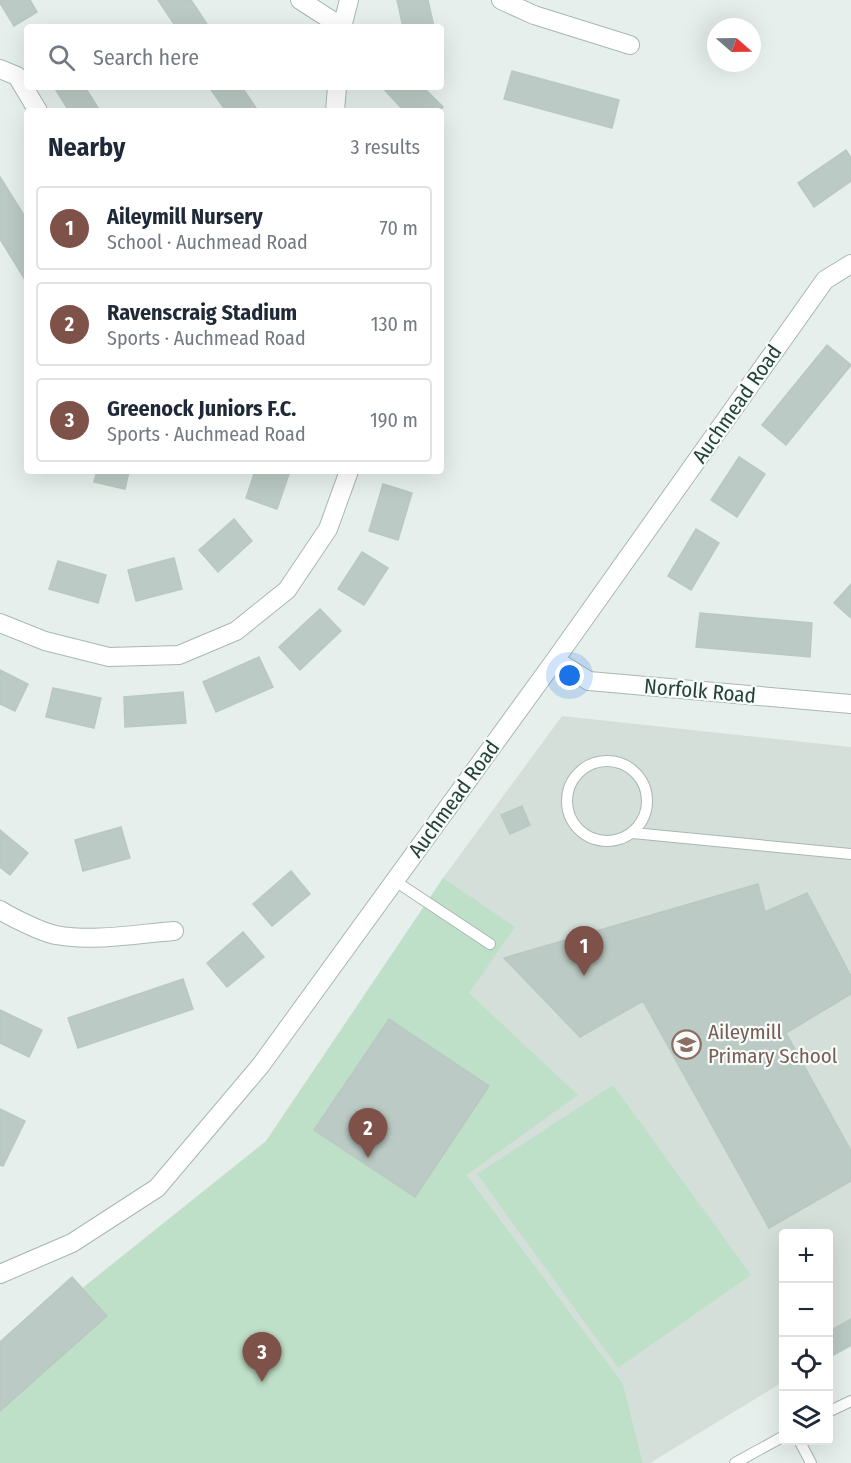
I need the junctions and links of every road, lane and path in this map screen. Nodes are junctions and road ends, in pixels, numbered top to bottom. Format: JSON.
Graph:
{"nodes":[{"id":1,"x":300,"y":0,"type":"edge"},
{"id":2,"x":349,"y":0,"type":"edge"},
{"id":3,"x":501,"y":0,"type":"edge"},
{"id":4,"x":337,"y":24,"type":"edge"},
{"id":5,"x":343,"y":24,"type":"edge"},
{"id":6,"x":630,"y":45,"type":"dead end"},
{"id":7,"x":0,"y":69,"type":"edge"},
{"id":8,"x":24,"y":88,"type":"edge"},
{"id":9,"x":25,"y":90,"type":"edge"},
{"id":10,"x":337,"y":90,"type":"edge"},
{"id":11,"x":36,"y":108,"type":"edge"},
{"id":12,"x":335,"y":108,"type":"edge"},
{"id":13,"x":851,"y":264,"type":"edge"},
{"id":14,"x":348,"y":474,"type":"edge"},
{"id":15,"x":0,"y":623,"type":"edge"},
{"id":16,"x":555,"y":660,"type":"junction"},
{"id":17,"x":851,"y":704,"type":"edge"},
{"id":18,"x":633,"y":833,"type":"junction"},
{"id":19,"x":851,"y":854,"type":"edge"},
{"id":20,"x":395,"y":881,"type":"junction"},
{"id":21,"x":0,"y":910,"type":"edge"},
{"id":22,"x":174,"y":931,"type":"dead end"},
{"id":23,"x":490,"y":944,"type":"dead end"},
{"id":24,"x":0,"y":1274,"type":"edge"},
{"id":25,"x":851,"y":1401,"type":"edge"},
{"id":26,"x":833,"y":1410,"type":"edge"},
{"id":27,"x":779,"y":1438,"type":"edge"},
{"id":28,"x":802,"y":1445,"type":"edge"},
{"id":29,"x":735,"y":1463,"type":"edge"},
{"id":30,"x":811,"y":1463,"type":"edge"}],
"edges":[{"from":1,"to":4,"type":"street"},
{"from":2,"to":5,"type":"street"},
{"from":3,"to":6,"type":"street"},
{"from":7,"to":8,"type":"street"},
{"from":9,"to":11,"type":"street"},
{"from":10,"to":12,"type":"street"},
{"from":13,"to":16,"type":"street","name":"Auchmead Road"},
{"from":14,"to":15,"type":"street"},
{"from":16,"to":17,"type":"street","name":"Norfolk Road"},
{"from":16,"to":20,"type":"street","name":"Auchmead Road"},
{"from":18,"to":18,"type":"lane"},
{"from":18,"to":19,"type":"lane"},
{"from":20,"to":23,"type":"lane"},
{"from":20,"to":24,"type":"street","name":"Auchmead Road"},
{"from":21,"to":22,"type":"street"},
{"from":25,"to":26,"type":"lane"},
{"from":27,"to":29,"type":"lane"},
{"from":28,"to":30,"type":"lane"}]}
